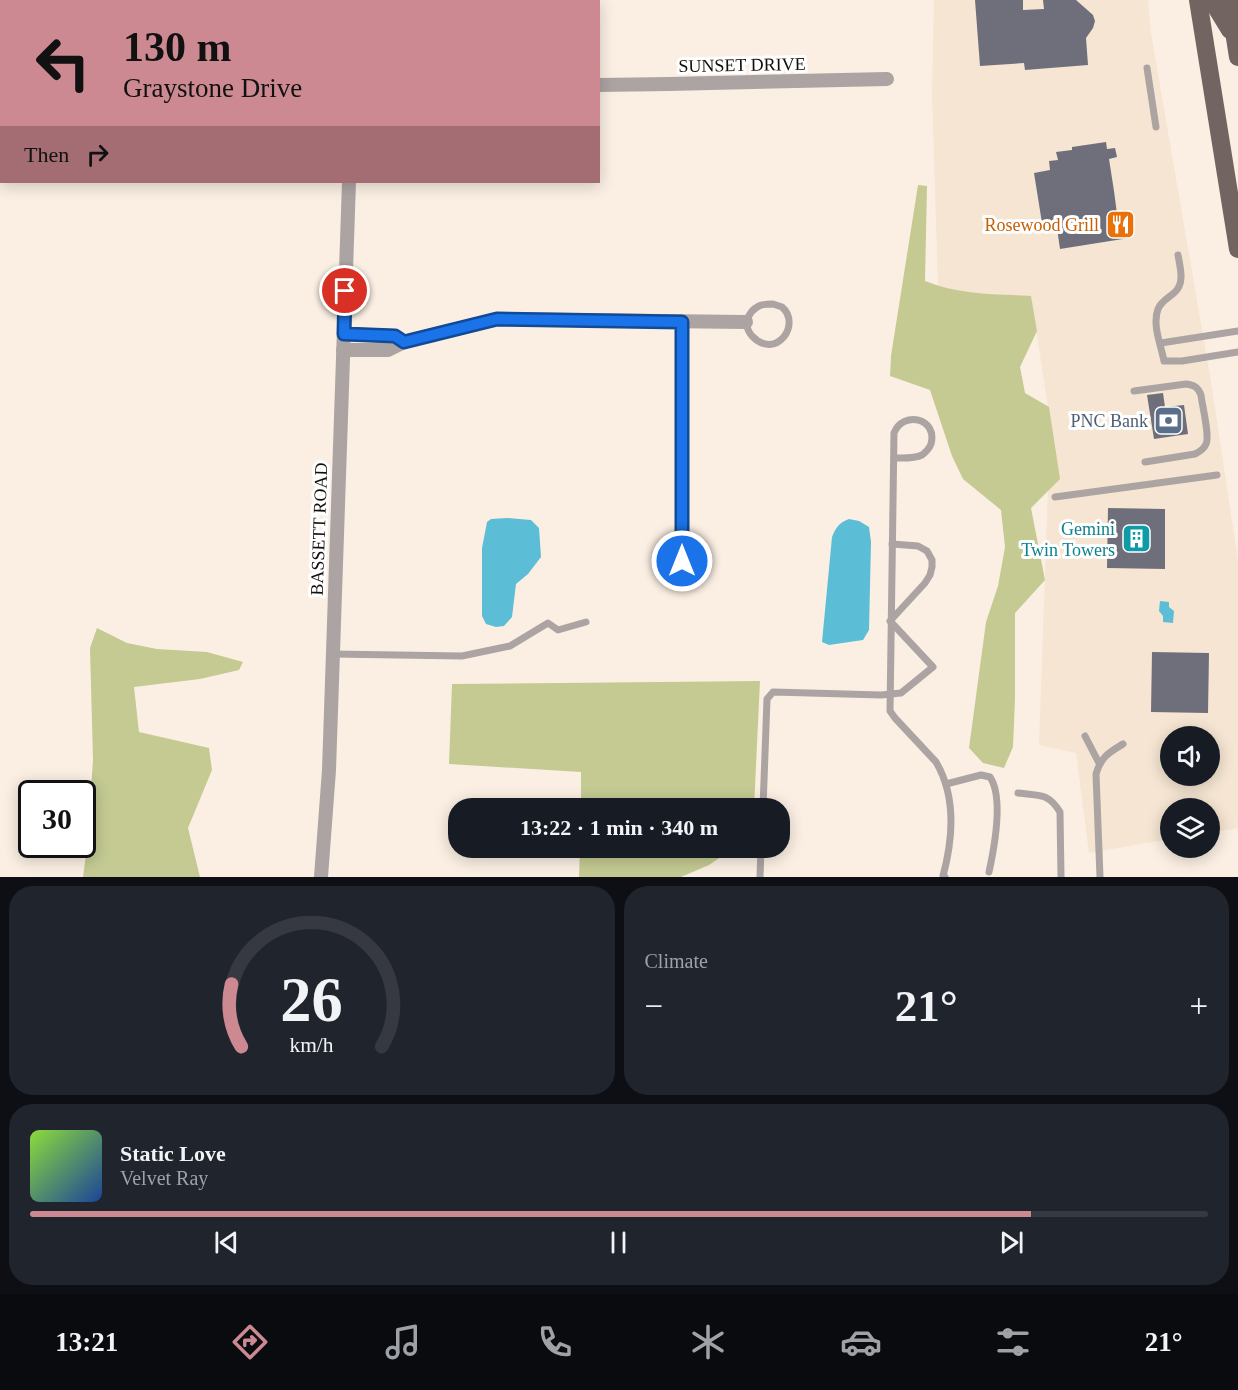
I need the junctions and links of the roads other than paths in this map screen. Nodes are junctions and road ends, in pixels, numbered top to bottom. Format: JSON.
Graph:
{"nodes":[{"id":1,"x":1198,"y":0,"type":"edge"},
{"id":2,"x":1215,"y":0,"type":"edge"},
{"id":3,"x":1228,"y":0,"type":"edge"},
{"id":4,"x":1235,"y":37,"type":"junction"},
{"id":5,"x":1238,"y":57,"type":"edge"},
{"id":6,"x":1147,"y":68,"type":"dead end"},
{"id":7,"x":887,"y":79,"type":"dead end"},
{"id":8,"x":600,"y":85,"type":"edge"},
{"id":9,"x":1156,"y":127,"type":"dead end"},
{"id":10,"x":349,"y":183,"type":"edge"},
{"id":11,"x":1232,"y":183,"type":"edge"},
{"id":12,"x":1238,"y":249,"type":"edge"},
{"id":13,"x":1178,"y":255,"type":"dead end"},
{"id":14,"x":682,"y":322,"type":"junction"},
{"id":15,"x":746,"y":322,"type":"junction"},
{"id":16,"x":1238,"y":331,"type":"edge"},
{"id":17,"x":344,"y":334,"type":"junction"},
{"id":18,"x":404,"y":342,"type":"junction"},
{"id":19,"x":1161,"y":343,"type":"junction"},
{"id":20,"x":343,"y":350,"type":"junction"},
{"id":21,"x":1238,"y":352,"type":"edge"},
{"id":22,"x":1134,"y":391,"type":"dead end"},
{"id":23,"x":894,"y":458,"type":"junction"},
{"id":24,"x":1145,"y":462,"type":"dead end"},
{"id":25,"x":1217,"y":475,"type":"dead end"},
{"id":26,"x":1055,"y":497,"type":"dead end"},
{"id":27,"x":892,"y":544,"type":"junction"},
{"id":28,"x":682,"y":561,"type":"dead end"},
{"id":29,"x":890,"y":621,"type":"junction"},
{"id":30,"x":586,"y":622,"type":"dead end"},
{"id":31,"x":333,"y":654,"type":"junction"},
{"id":32,"x":889,"y":695,"type":"junction"},
{"id":33,"x":1085,"y":736,"type":"dead end"},
{"id":34,"x":1123,"y":744,"type":"dead end"},
{"id":35,"x":1099,"y":763,"type":"junction"},
{"id":36,"x":946,"y":784,"type":"junction"},
{"id":37,"x":1018,"y":793,"type":"dead end"},
{"id":38,"x":763,"y":798,"type":"edge"},
{"id":39,"x":761,"y":858,"type":"edge"},
{"id":40,"x":989,"y":872,"type":"dead end"},
{"id":41,"x":321,"y":877,"type":"edge"},
{"id":42,"x":760,"y":877,"type":"edge"},
{"id":43,"x":943,"y":877,"type":"edge"},
{"id":44,"x":1061,"y":877,"type":"edge"},
{"id":45,"x":1100,"y":877,"type":"edge"}],
"edges":[{"from":1,"to":11,"type":"main road"},
{"from":2,"to":4,"type":"main road"},
{"from":3,"to":4,"type":"main road"},
{"from":4,"to":5,"type":"main road"},
{"from":6,"to":9,"type":"lane"},
{"from":7,"to":8,"type":"street","name":"SUNSET DRIVE"},
{"from":10,"to":17,"type":"street","name":"BASSETT ROAD"},
{"from":11,"to":12,"type":"main road"},
{"from":13,"to":19,"type":"lane"},
{"from":14,"to":15,"type":"street"},
{"from":14,"to":18,"type":"street"},
{"from":14,"to":28,"type":"street"},
{"from":15,"to":15,"type":"lane"},
{"from":16,"to":19,"type":"lane"},
{"from":17,"to":18,"type":"street"},
{"from":17,"to":20,"type":"street","name":"BASSETT ROAD"},
{"from":18,"to":20,"type":"street"},
{"from":19,"to":21,"type":"lane"},
{"from":20,"to":31,"type":"street","name":"BASSETT ROAD"},
{"from":22,"to":24,"type":"lane"},
{"from":23,"to":23,"type":"lane"},
{"from":23,"to":27,"type":"lane"},
{"from":25,"to":26,"type":"lane"},
{"from":27,"to":29,"type":"lane"},
{"from":27,"to":29,"type":"lane"},
{"from":29,"to":32,"type":"lane"},
{"from":29,"to":32,"type":"lane"},
{"from":30,"to":31,"type":"lane"},
{"from":31,"to":41,"type":"street","name":"BASSETT ROAD"},
{"from":32,"to":36,"type":"lane"},
{"from":32,"to":38,"type":"lane"},
{"from":33,"to":35,"type":"lane"},
{"from":34,"to":35,"type":"lane"},
{"from":35,"to":45,"type":"lane"},
{"from":36,"to":40,"type":"lane"},
{"from":36,"to":43,"type":"lane"},
{"from":37,"to":44,"type":"lane"},
{"from":39,"to":42,"type":"lane"}]}
